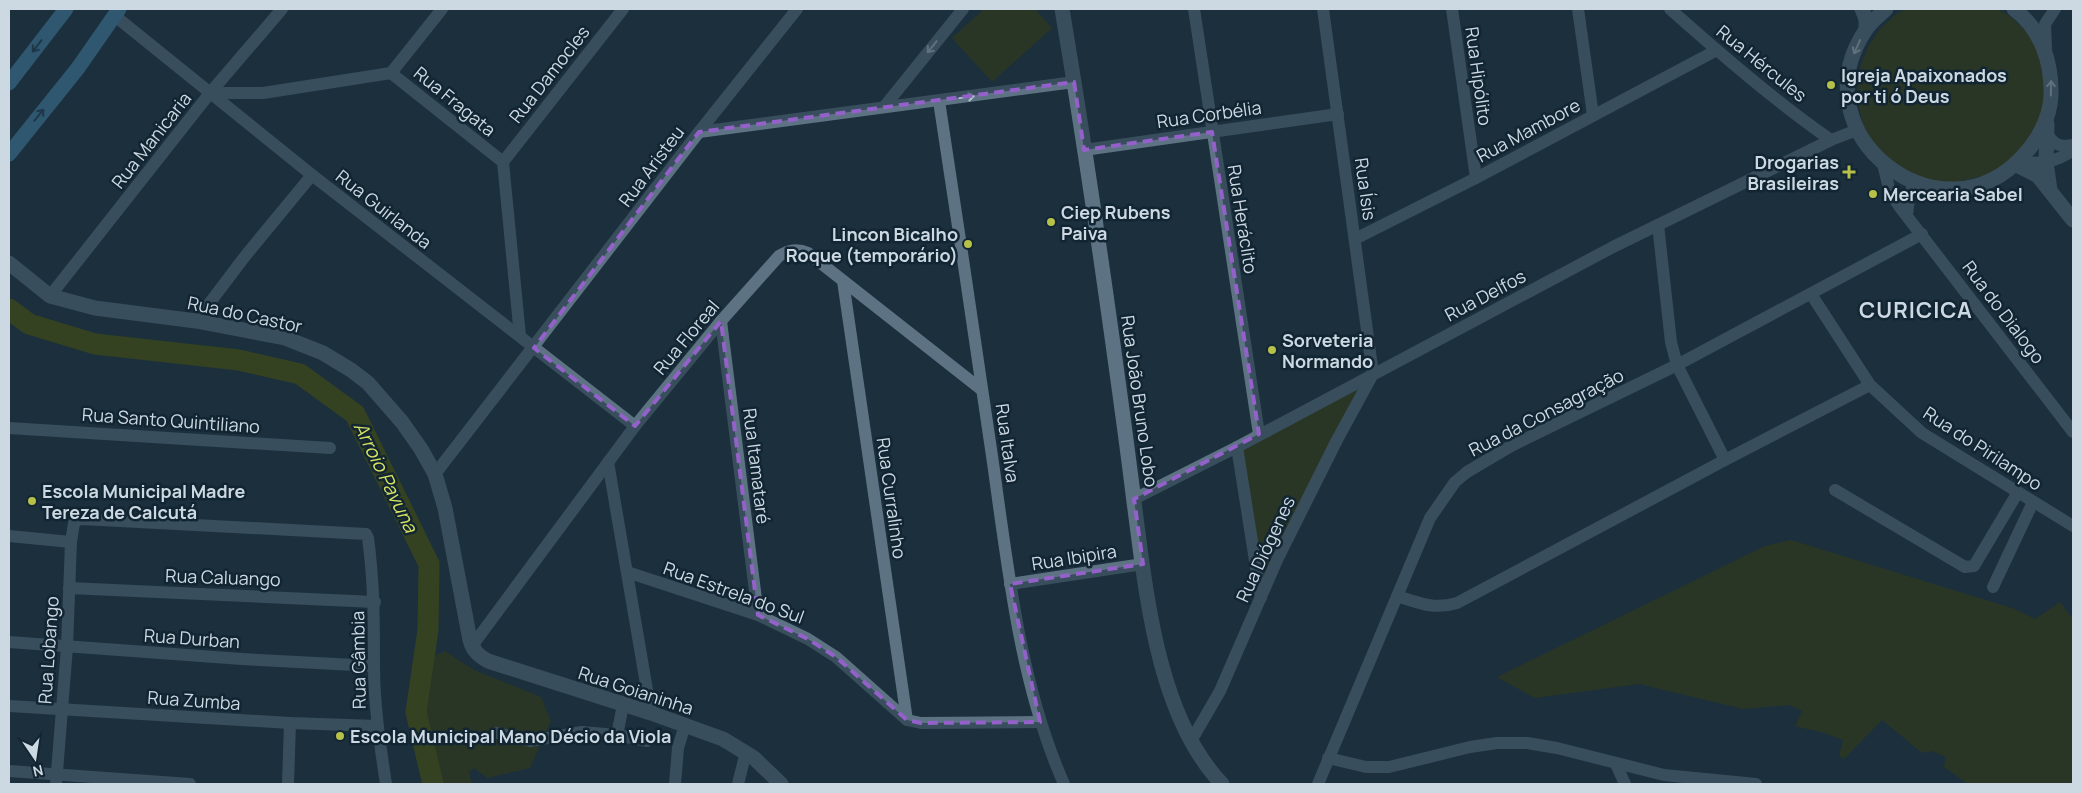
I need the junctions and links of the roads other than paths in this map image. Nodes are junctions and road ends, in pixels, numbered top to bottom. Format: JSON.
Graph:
{"nodes":[{"id":1,"x":66,"y":9,"type":"edge"},
{"id":2,"x":282,"y":9,"type":"edge"},
{"id":3,"x":442,"y":9,"type":"edge"},
{"id":4,"x":623,"y":9,"type":"edge"},
{"id":5,"x":797,"y":9,"type":"edge"},
{"id":6,"x":963,"y":9,"type":"edge"},
{"id":7,"x":1062,"y":9,"type":"edge"},
{"id":8,"x":1194,"y":9,"type":"edge"},
{"id":9,"x":1323,"y":9,"type":"edge"},
{"id":10,"x":1452,"y":9,"type":"edge"},
{"id":11,"x":1578,"y":9,"type":"edge"},
{"id":12,"x":1670,"y":9,"type":"edge"},
{"id":13,"x":1862,"y":9,"type":"edge"},
{"id":14,"x":1886,"y":9,"type":"edge"},
{"id":15,"x":2014,"y":9,"type":"edge"},
{"id":16,"x":2045,"y":9,"type":"edge"},
{"id":17,"x":2055,"y":9,"type":"edge"},
{"id":18,"x":117,"y":12,"type":"edge"},
{"id":19,"x":2045,"y":24,"type":"junction"},
{"id":20,"x":1866,"y":28,"type":"junction"},
{"id":21,"x":1717,"y":50,"type":"junction"},
{"id":22,"x":2048,"y":61,"type":"junction"},
{"id":23,"x":391,"y":73,"type":"junction"},
{"id":24,"x":1074,"y":82,"type":"junction"},
{"id":25,"x":9,"y":83,"type":"edge"},
{"id":26,"x":210,"y":93,"type":"junction"},
{"id":27,"x":939,"y":101,"type":"junction"},
{"id":28,"x":884,"y":107,"type":"junction"},
{"id":29,"x":1338,"y":114,"type":"junction"},
{"id":30,"x":1593,"y":115,"type":"junction"},
{"id":31,"x":1809,"y":124,"type":"junction"},
{"id":32,"x":2047,"y":125,"type":"junction"},
{"id":33,"x":1857,"y":130,"type":"junction"},
{"id":34,"x":699,"y":132,"type":"junction"},
{"id":35,"x":1212,"y":132,"type":"junction"},
{"id":36,"x":1832,"y":140,"type":"junction"},
{"id":37,"x":2073,"y":145,"type":"edge"},
{"id":38,"x":1815,"y":149,"type":"junction"},
{"id":39,"x":1084,"y":150,"type":"junction"},
{"id":40,"x":2073,"y":150,"type":"edge"},
{"id":41,"x":9,"y":154,"type":"edge"},
{"id":42,"x":503,"y":162,"type":"junction"},
{"id":43,"x":2046,"y":162,"type":"junction"},
{"id":44,"x":2017,"y":163,"type":"junction"},
{"id":45,"x":1883,"y":164,"type":"junction"},
{"id":46,"x":312,"y":175,"type":"junction"},
{"id":47,"x":1476,"y":178,"type":"junction"},
{"id":48,"x":1915,"y":183,"type":"junction"},
{"id":49,"x":2050,"y":190,"type":"junction"},
{"id":50,"x":1907,"y":214,"type":"junction"},
{"id":51,"x":2073,"y":220,"type":"edge"},
{"id":52,"x":1658,"y":225,"type":"junction"},
{"id":53,"x":1922,"y":234,"type":"junction"},
{"id":54,"x":1355,"y":239,"type":"junction"},
{"id":55,"x":9,"y":262,"type":"edge"},
{"id":56,"x":843,"y":281,"type":"junction"},
{"id":57,"x":1810,"y":294,"type":"junction"},
{"id":58,"x":50,"y":296,"type":"junction"},
{"id":59,"x":196,"y":321,"type":"junction"},
{"id":60,"x":721,"y":321,"type":"junction"},
{"id":61,"x":520,"y":336,"type":"junction"},
{"id":62,"x":534,"y":348,"type":"junction"},
{"id":63,"x":1677,"y":365,"type":"junction"},
{"id":64,"x":1374,"y":374,"type":"junction"},
{"id":65,"x":1870,"y":385,"type":"junction"},
{"id":66,"x":982,"y":390,"type":"junction"},
{"id":67,"x":635,"y":426,"type":"junction"},
{"id":68,"x":9,"y":428,"type":"edge"},
{"id":69,"x":2073,"y":432,"type":"edge"},
{"id":70,"x":1259,"y":434,"type":"junction"},
{"id":71,"x":1237,"y":447,"type":"junction"},
{"id":72,"x":330,"y":448,"type":"dead end"},
{"id":73,"x":1724,"y":460,"type":"junction"},
{"id":74,"x":608,"y":462,"type":"junction"},
{"id":75,"x":435,"y":474,"type":"junction"},
{"id":76,"x":1835,"y":490,"type":"dead end"},
{"id":77,"x":2018,"y":492,"type":"junction"},
{"id":78,"x":1134,"y":498,"type":"junction"},
{"id":79,"x":2033,"y":502,"type":"junction"},
{"id":80,"x":2073,"y":526,"type":"edge"},
{"id":81,"x":367,"y":535,"type":"joint"},
{"id":82,"x":9,"y":536,"type":"edge"},
{"id":83,"x":71,"y":542,"type":"junction"},
{"id":84,"x":1142,"y":564,"type":"junction"},
{"id":85,"x":627,"y":572,"type":"junction"},
{"id":86,"x":1010,"y":584,"type":"junction"},
{"id":87,"x":1994,"y":587,"type":"dead end"},
{"id":88,"x":69,"y":588,"type":"junction"},
{"id":89,"x":1397,"y":596,"type":"junction"},
{"id":90,"x":1261,"y":598,"type":"junction"},
{"id":91,"x":375,"y":602,"type":"junction"},
{"id":92,"x":758,"y":615,"type":"junction"},
{"id":93,"x":9,"y":642,"type":"edge"},
{"id":94,"x":472,"y":646,"type":"junction"},
{"id":95,"x":67,"y":647,"type":"junction"},
{"id":96,"x":374,"y":666,"type":"junction"},
{"id":97,"x":624,"y":705,"type":"junction"},
{"id":98,"x":9,"y":706,"type":"edge"},
{"id":99,"x":62,"y":709,"type":"junction"},
{"id":100,"x":651,"y":713,"type":"junction"},
{"id":101,"x":907,"y":720,"type":"junction"},
{"id":102,"x":1040,"y":722,"type":"junction"},
{"id":103,"x":290,"y":723,"type":"junction"},
{"id":104,"x":685,"y":725,"type":"junction"},
{"id":105,"x":377,"y":726,"type":"junction"},
{"id":106,"x":497,"y":732,"type":"dead end"},
{"id":107,"x":617,"y":735,"type":"junction"},
{"id":108,"x":646,"y":740,"type":"dead end"},
{"id":109,"x":1191,"y":741,"type":"junction"},
{"id":110,"x":746,"y":752,"type":"junction"},
{"id":111,"x":1328,"y":758,"type":"junction"},
{"id":112,"x":1616,"y":764,"type":"junction"},
{"id":113,"x":9,"y":771,"type":"edge"},
{"id":114,"x":56,"y":779,"type":"edge"},
{"id":115,"x":190,"y":784,"type":"edge"},
{"id":116,"x":288,"y":784,"type":"edge"},
{"id":117,"x":386,"y":784,"type":"edge"},
{"id":118,"x":675,"y":784,"type":"edge"},
{"id":119,"x":738,"y":784,"type":"edge"},
{"id":120,"x":781,"y":784,"type":"edge"},
{"id":121,"x":1064,"y":784,"type":"edge"},
{"id":122,"x":1222,"y":784,"type":"edge"},
{"id":123,"x":1318,"y":784,"type":"edge"},
{"id":124,"x":1625,"y":784,"type":"edge"},
{"id":125,"x":1756,"y":784,"type":"edge"}],
"edges":[{"from":1,"to":25,"type":"main road","one_way":true},
{"from":2,"to":26,"type":"street","name":"Rua Manicaria"},
{"from":3,"to":23,"type":"street"},
{"from":4,"to":42,"type":"street","name":"Rua Damocles"},
{"from":5,"to":34,"type":"street"},
{"from":6,"to":28,"type":"street","one_way":true},
{"from":7,"to":24,"type":"street","name":"Rua João Bruno Lobo"},
{"from":8,"to":35,"type":"street","name":"Rua Heráclito"},
{"from":9,"to":29,"type":"street","name":"Rua Ísis"},
{"from":10,"to":47,"type":"street","name":"Rua Hipólito"},
{"from":11,"to":30,"type":"street"},
{"from":12,"to":21,"type":"street","name":"Rua Hércules"},
{"from":13,"to":20,"type":"street"},
{"from":14,"to":20,"type":"street"},
{"from":15,"to":22,"type":"street"},
{"from":16,"to":19,"type":"street"},
{"from":17,"to":19,"type":"street"},
{"from":18,"to":26,"type":"street","name":"Rua Guirlanda"},
{"from":41,"to":18,"type":"main road","one_way":true},
{"from":19,"to":22,"type":"street"},
{"from":20,"to":33,"type":"street","one_way":true},
{"from":21,"to":30,"type":"street","name":"Rua Mambore"},
{"from":21,"to":31,"type":"street","name":"Rua Hércules"},
{"from":32,"to":22,"type":"street","one_way":true},
{"from":23,"to":26,"type":"street","name":"Rua Fragata"},
{"from":23,"to":42,"type":"street","name":"Rua Fragata"},
{"from":27,"to":24,"type":"street","name":"Rua Aristeu","one_way":true},
{"from":24,"to":39,"type":"street","name":"Rua João Bruno Lobo"},
{"from":26,"to":46,"type":"street","name":"Rua Guirlanda"},
{"from":26,"to":58,"type":"street","name":"Rua Manicaria"},
{"from":27,"to":28,"type":"street","name":"Rua Aristeu"},
{"from":27,"to":66,"type":"street","name":"Rua Italva"},
{"from":28,"to":34,"type":"street","name":"Rua Aristeu"},
{"from":29,"to":35,"type":"street","name":"Rua Corbélia"},
{"from":29,"to":54,"type":"street","name":"Rua Ísis"},
{"from":30,"to":47,"type":"street","name":"Rua Mambore"},
{"from":31,"to":36,"type":"street","name":"Rua Hércules"},
{"from":31,"to":38,"type":"street","name":"Rua Hércules"},
{"from":32,"to":37,"type":"street"},
{"from":32,"to":43,"type":"street"},
{"from":32,"to":44,"type":"street"},
{"from":33,"to":36,"type":"street","name":"Rua Delfos"},
{"from":33,"to":45,"type":"street"},
{"from":34,"to":62,"type":"street","name":"Rua Aristeu"},
{"from":35,"to":39,"type":"street","name":"Rua Corbélia"},
{"from":35,"to":70,"type":"street","name":"Rua Heráclito"},
{"from":36,"to":38,"type":"street","name":"Rua Delfos"},
{"from":38,"to":52,"type":"street","name":"Rua Delfos"},
{"from":39,"to":78,"type":"street","name":"Rua João Bruno Lobo"},
{"from":40,"to":43,"type":"street"},
{"from":42,"to":61,"type":"street"},
{"from":43,"to":44,"type":"street"},
{"from":43,"to":49,"type":"street"},
{"from":44,"to":48,"type":"street"},
{"from":44,"to":49,"type":"street"},
{"from":45,"to":48,"type":"street"},
{"from":45,"to":50,"type":"street","name":"Rua do Dialogo"},
{"from":46,"to":59,"type":"street"},
{"from":46,"to":61,"type":"street","name":"Rua Guirlanda"},
{"from":47,"to":54,"type":"street","name":"Rua Mambore"},
{"from":48,"to":50,"type":"street"},
{"from":49,"to":51,"type":"street"},
{"from":50,"to":53,"type":"street","name":"Rua do Dialogo"},
{"from":52,"to":63,"type":"street"},
{"from":52,"to":64,"type":"street","name":"Rua Delfos"},
{"from":53,"to":57,"type":"street","name":"Rua da Consagração"},
{"from":53,"to":69,"type":"street","name":"Rua do Dialogo"},
{"from":54,"to":64,"type":"street","name":"Rua Ísis"},
{"from":55,"to":58,"type":"street","name":"Rua do Castor"},
{"from":56,"to":60,"type":"street","name":"Rua Floreal"},
{"from":56,"to":66,"type":"street","name":"Rua Floreal"},
{"from":56,"to":101,"type":"street","name":"Rua Curralinho"},
{"from":57,"to":63,"type":"street","name":"Rua da Consagração"},
{"from":57,"to":65,"type":"street","name":"Rua do Pirilampo"},
{"from":58,"to":59,"type":"street","name":"Rua do Castor"},
{"from":59,"to":75,"type":"street","name":"Rua do Castor"},
{"from":60,"to":67,"type":"street","name":"Rua Floreal"},
{"from":60,"to":92,"type":"street","name":"Rua Itamataré"},
{"from":61,"to":62,"type":"street","name":"Rua Guirlanda"},
{"from":62,"to":67,"type":"street","name":"Rua Guirlanda"},
{"from":62,"to":75,"type":"street","name":"Rua Aristeu"},
{"from":63,"to":73,"type":"street"},
{"from":63,"to":89,"type":"street","name":"Rua da Consagração"},
{"from":64,"to":70,"type":"street","name":"Rua Delfos"},
{"from":64,"to":90,"type":"street","name":"Rua Diógenes"},
{"from":65,"to":73,"type":"street"},
{"from":65,"to":77,"type":"street","name":"Rua do Pirilampo"},
{"from":66,"to":86,"type":"street","name":"Rua Italva"},
{"from":67,"to":74,"type":"street","name":"Rua Floreal"},
{"from":68,"to":72,"type":"street","name":"Rua Santo Quintiliano"},
{"from":70,"to":71,"type":"street","name":"Rua Delfos"},
{"from":71,"to":78,"type":"street","name":"Rua Delfos"},
{"from":71,"to":90,"type":"street"},
{"from":73,"to":89,"type":"street"},
{"from":74,"to":85,"type":"street"},
{"from":74,"to":94,"type":"street","name":"Rua Floreal"},
{"from":75,"to":94,"type":"street","name":"Rua do Castor"},
{"from":76,"to":77,"type":"street"},
{"from":77,"to":79,"type":"street","name":"Rua do Pirilampo"},
{"from":78,"to":84,"type":"street","name":"Rua João Bruno Lobo"},
{"from":79,"to":80,"type":"street","name":"Rua do Pirilampo"},
{"from":79,"to":87,"type":"street"},
{"from":81,"to":83,"type":"street","name":"Rua Lobango"},
{"from":81,"to":91,"type":"street","name":"Rua Gâmbia"},
{"from":82,"to":83,"type":"street"},
{"from":83,"to":88,"type":"street","name":"Rua Lobango"},
{"from":84,"to":86,"type":"street","name":"Rua Ibipira"},
{"from":84,"to":109,"type":"street","name":"Rua João Bruno Lobo"},
{"from":85,"to":92,"type":"street","name":"Rua Estrela do Sul"},
{"from":85,"to":100,"type":"street"},
{"from":86,"to":102,"type":"street","name":"Rua Italva"},
{"from":88,"to":91,"type":"street","name":"Rua Caluango"},
{"from":88,"to":95,"type":"street","name":"Rua Lobango"},
{"from":89,"to":111,"type":"street","name":"Rua da Consagração"},
{"from":90,"to":109,"type":"street","name":"Rua Diógenes"},
{"from":91,"to":96,"type":"street","name":"Rua Gâmbia"},
{"from":92,"to":101,"type":"street","name":"Rua Estrela do Sul"},
{"from":93,"to":95,"type":"street","name":"Rua Durban"},
{"from":94,"to":97,"type":"street","name":"Rua Goianinha"},
{"from":95,"to":96,"type":"street","name":"Rua Durban"},
{"from":95,"to":99,"type":"street","name":"Rua Lobango"},
{"from":96,"to":105,"type":"street","name":"Rua Gâmbia"},
{"from":97,"to":100,"type":"street","name":"Rua Goianinha"},
{"from":97,"to":107,"type":"street"},
{"from":98,"to":99,"type":"street","name":"Rua Zumba"},
{"from":99,"to":103,"type":"street","name":"Rua Zumba"},
{"from":99,"to":114,"type":"street","name":"Rua Lobango"},
{"from":100,"to":104,"type":"street","name":"Rua Goianinha"},
{"from":101,"to":102,"type":"street"},
{"from":102,"to":121,"type":"street","name":"Rua Italva"},
{"from":103,"to":105,"type":"street","name":"Rua Zumba"},
{"from":103,"to":116,"type":"street"},
{"from":104,"to":110,"type":"street","name":"Rua Goianinha"},
{"from":104,"to":118,"type":"street"},
{"from":105,"to":117,"type":"street","name":"Rua Gâmbia"},
{"from":106,"to":107,"type":"street"},
{"from":107,"to":108,"type":"street"},
{"from":109,"to":122,"type":"street","name":"Rua João Bruno Lobo"},
{"from":110,"to":119,"type":"street"},
{"from":110,"to":120,"type":"street","name":"Rua Goianinha"},
{"from":111,"to":112,"type":"street"},
{"from":111,"to":123,"type":"street","name":"Rua da Consagração"},
{"from":112,"to":124,"type":"street"},
{"from":112,"to":125,"type":"street"},
{"from":113,"to":114,"type":"street"},
{"from":114,"to":115,"type":"street"}]}
